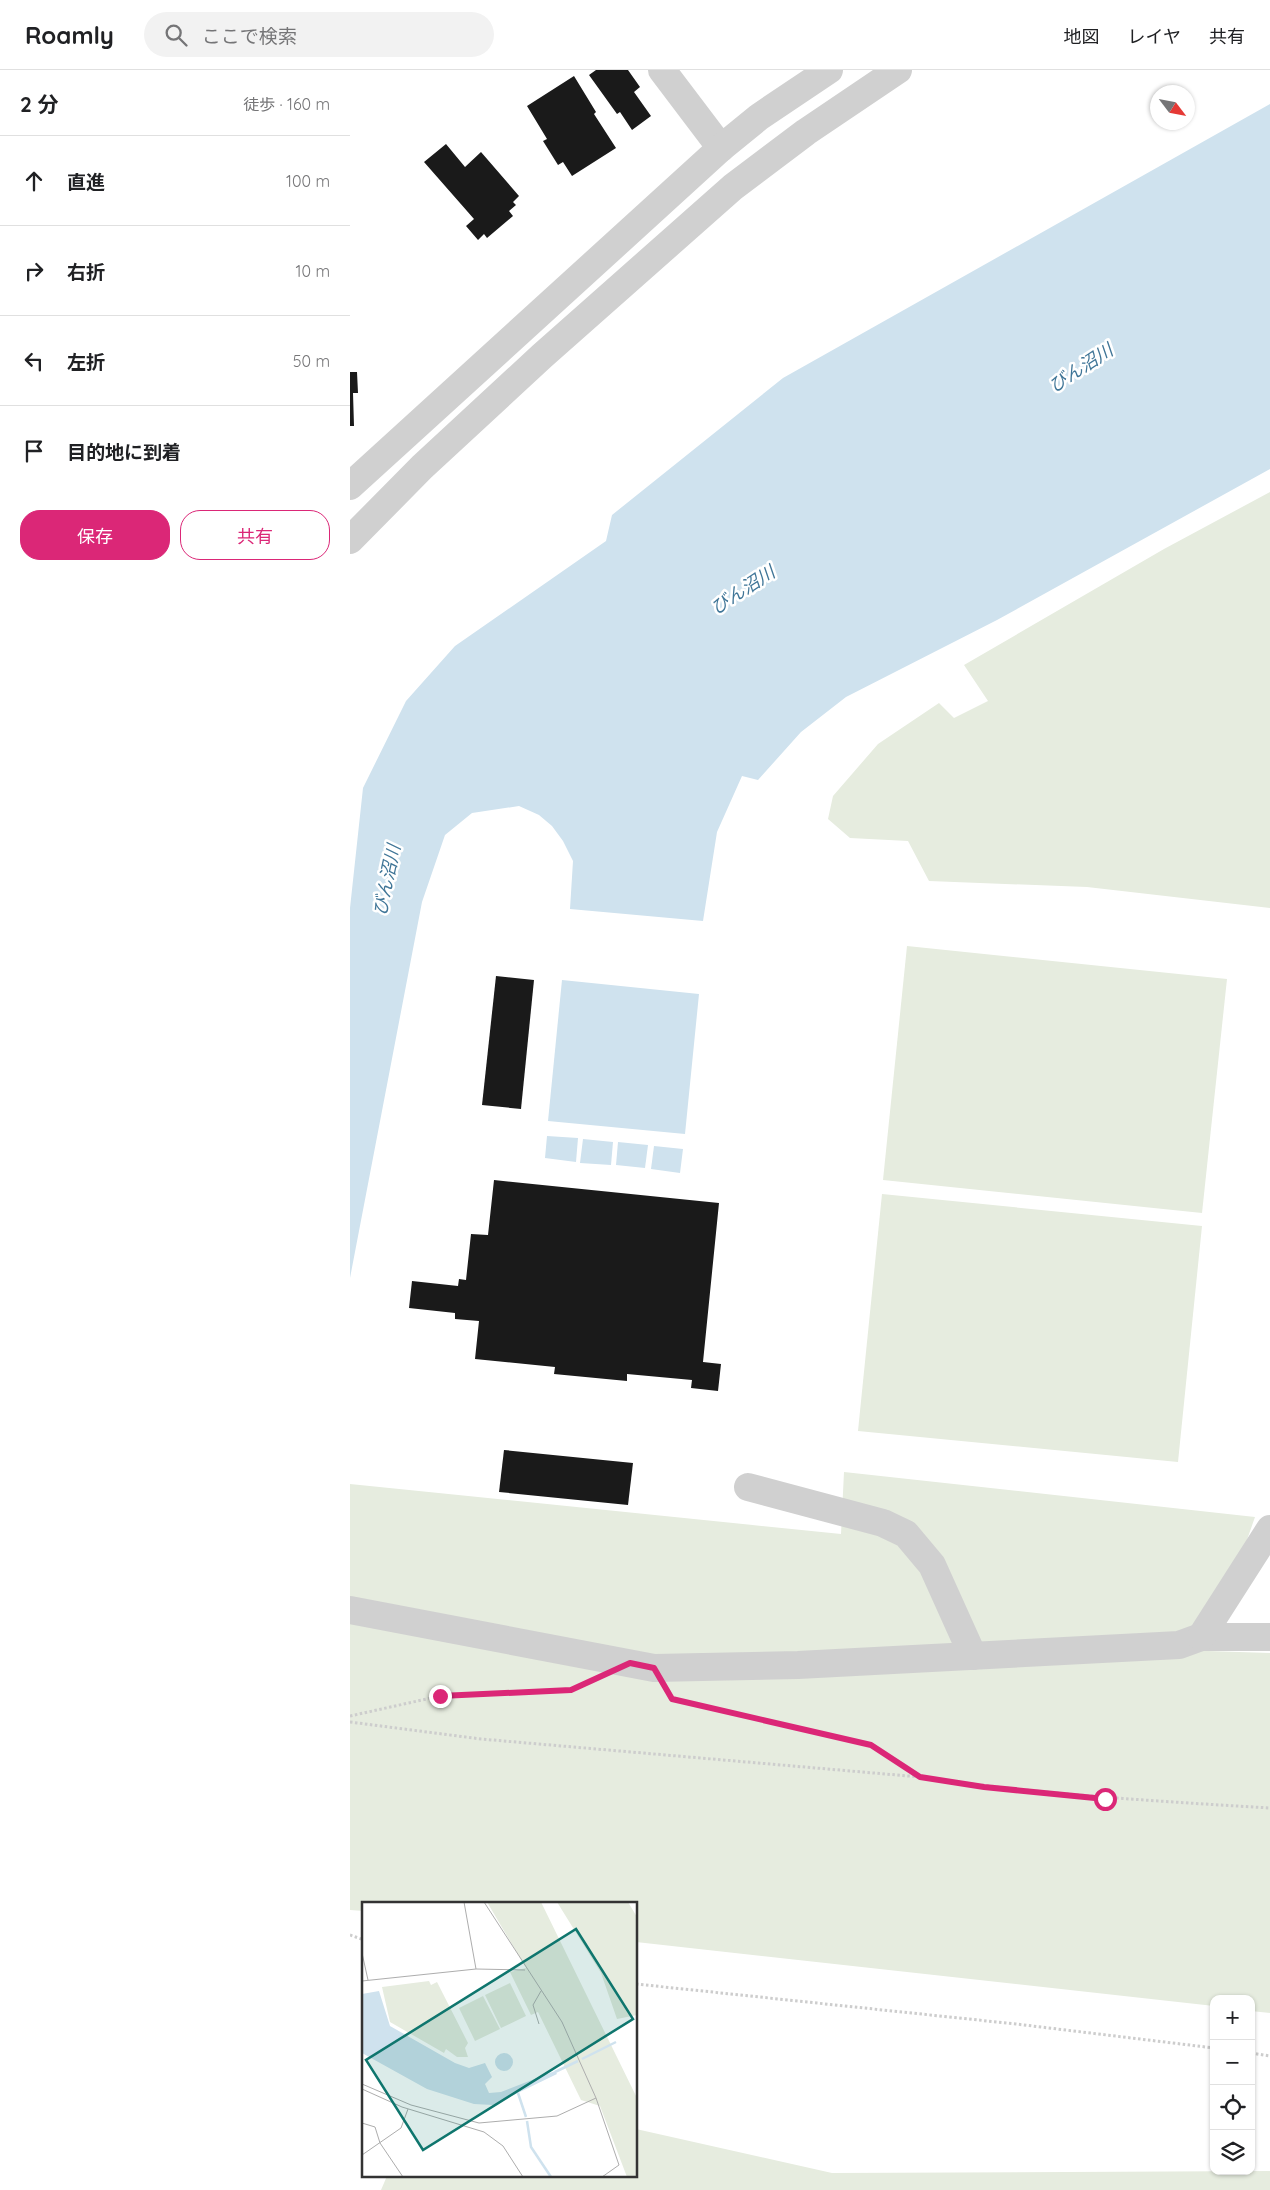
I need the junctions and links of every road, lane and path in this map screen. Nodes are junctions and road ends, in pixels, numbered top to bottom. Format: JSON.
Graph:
{"nodes":[{"id":1,"x":662,"y":70,"type":"edge"},
{"id":2,"x":829,"y":70,"type":"edge"},
{"id":3,"x":898,"y":70,"type":"edge"},
{"id":4,"x":721,"y":148,"type":"junction"},
{"id":5,"x":350,"y":486,"type":"edge"},
{"id":6,"x":350,"y":540,"type":"edge"},
{"id":7,"x":748,"y":1487,"type":"dead end"},
{"id":8,"x":1270,"y":1528,"type":"edge"},
{"id":9,"x":350,"y":1610,"type":"edge"},
{"id":10,"x":1201,"y":1637,"type":"junction"},
{"id":11,"x":1270,"y":1637,"type":"edge"},
{"id":12,"x":973,"y":1656,"type":"junction"},
{"id":13,"x":654,"y":1668,"type":"junction"},
{"id":14,"x":588,"y":1683,"type":"dead end"},
{"id":15,"x":350,"y":1716,"type":"edge"},
{"id":16,"x":350,"y":1722,"type":"edge"},
{"id":17,"x":920,"y":1777,"type":"junction"},
{"id":18,"x":1270,"y":1808,"type":"edge"},
{"id":19,"x":350,"y":1935,"type":"edge"},
{"id":20,"x":362,"y":1939,"type":"edge"},
{"id":21,"x":638,"y":1984,"type":"edge"},
{"id":22,"x":1210,"y":2048,"type":"edge"},
{"id":23,"x":1255,"y":2054,"type":"edge"},
{"id":24,"x":1270,"y":2056,"type":"edge"}],
"edges":[{"from":1,"to":4,"type":"street"},
{"from":2,"to":4,"type":"street"},
{"from":3,"to":6,"type":"street"},
{"from":4,"to":5,"type":"street"},
{"from":7,"to":12,"type":"street"},
{"from":8,"to":10,"type":"street"},
{"from":9,"to":13,"type":"street"},
{"from":10,"to":11,"type":"street"},
{"from":10,"to":12,"type":"street"},
{"from":12,"to":13,"type":"street"},
{"from":13,"to":17,"type":"path"},
{"from":14,"to":15,"type":"path"},
{"from":16,"to":17,"type":"path"},
{"from":17,"to":18,"type":"path"},
{"from":19,"to":20,"type":"path"},
{"from":21,"to":22,"type":"path"},
{"from":23,"to":24,"type":"path"}]}
